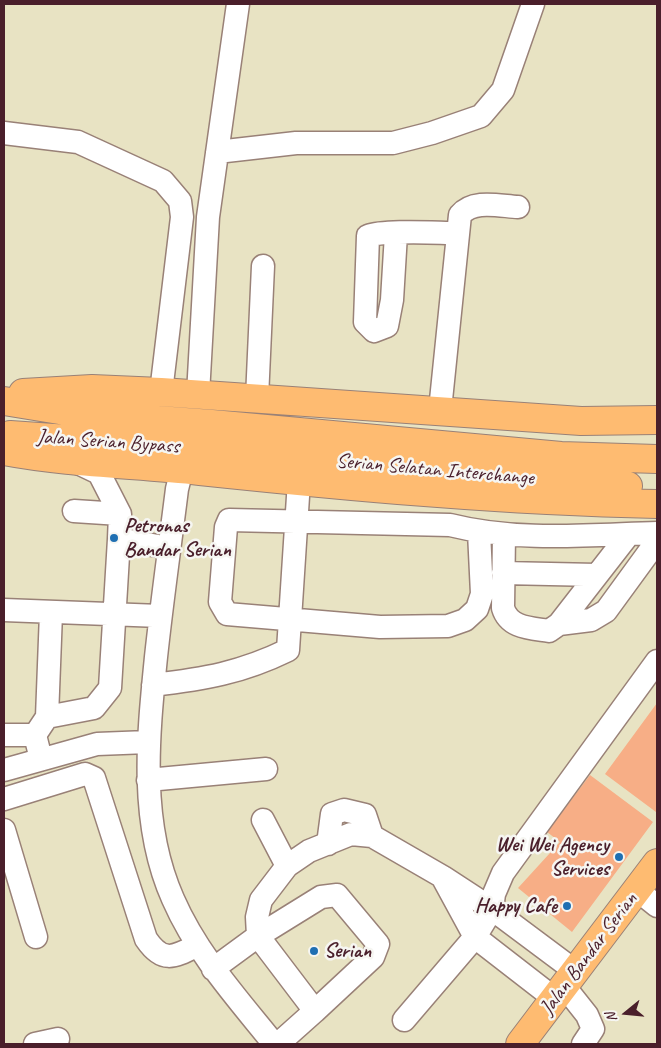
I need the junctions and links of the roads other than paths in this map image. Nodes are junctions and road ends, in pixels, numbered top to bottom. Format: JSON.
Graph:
{"nodes":[{"id":1,"x":238,"y":4,"type":"edge"},
{"id":2,"x":533,"y":4,"type":"edge"},
{"id":3,"x":4,"y":133,"type":"edge"},
{"id":4,"x":217,"y":152,"type":"junction"},
{"id":5,"x":518,"y":207,"type":"dead end"},
{"id":6,"x":457,"y":233,"type":"junction"},
{"id":7,"x":396,"y":234,"type":"dead end"},
{"id":8,"x":263,"y":266,"type":"dead end"},
{"id":9,"x":161,"y":392,"type":"junction"},
{"id":10,"x":4,"y":394,"type":"edge"},
{"id":11,"x":198,"y":394,"type":"junction"},
{"id":12,"x":257,"y":398,"type":"junction"},
{"id":13,"x":4,"y":401,"type":"edge"},
{"id":14,"x":440,"y":410,"type":"junction"},
{"id":15,"x":657,"y":420,"type":"edge"},
{"id":16,"x":4,"y":434,"type":"edge"},
{"id":17,"x":212,"y":437,"type":"junction"},
{"id":18,"x":4,"y":451,"type":"edge"},
{"id":19,"x":71,"y":459,"type":"junction"},
{"id":20,"x":657,"y":459,"type":"edge"},
{"id":21,"x":182,"y":469,"type":"junction"},
{"id":22,"x":299,"y":481,"type":"junction"},
{"id":23,"x":657,"y":486,"type":"edge"},
{"id":24,"x":446,"y":494,"type":"junction"},
{"id":25,"x":657,"y":504,"type":"edge"},
{"id":26,"x":74,"y":511,"type":"dead end"},
{"id":27,"x":120,"y":514,"type":"junction"},
{"id":28,"x":297,"y":522,"type":"junction"},
{"id":29,"x":450,"y":524,"type":"junction"},
{"id":30,"x":478,"y":532,"type":"junction"},
{"id":31,"x":657,"y":533,"type":"edge"},
{"id":32,"x":504,"y":534,"type":"junction"},
{"id":33,"x":629,"y":534,"type":"junction"},
{"id":34,"x":119,"y":539,"type":"junction"},
{"id":35,"x":657,"y":541,"type":"edge"},
{"id":36,"x":169,"y":548,"type":"junction"},
{"id":37,"x":503,"y":573,"type":"junction"},
{"id":38,"x":597,"y":575,"type":"junction"},
{"id":39,"x":4,"y":610,"type":"edge"},
{"id":40,"x":51,"y":613,"type":"junction"},
{"id":41,"x":113,"y":614,"type":"junction"},
{"id":42,"x":160,"y":616,"type":"junction"},
{"id":43,"x":291,"y":619,"type":"junction"},
{"id":44,"x":559,"y":624,"type":"junction"},
{"id":45,"x":657,"y":661,"type":"edge"},
{"id":46,"x":153,"y":685,"type":"junction"},
{"id":47,"x":47,"y":716,"type":"junction"},
{"id":48,"x":4,"y":735,"type":"edge"},
{"id":49,"x":35,"y":735,"type":"junction"},
{"id":50,"x":148,"y":742,"type":"junction"},
{"id":51,"x":41,"y":759,"type":"junction"},
{"id":52,"x":4,"y":770,"type":"edge"},
{"id":53,"x":266,"y":770,"type":"dead end"},
{"id":54,"x":148,"y":780,"type":"junction"},
{"id":55,"x":4,"y":800,"type":"edge"},
{"id":56,"x":263,"y":820,"type":"dead end"},
{"id":57,"x":4,"y":830,"type":"edge"},
{"id":58,"x":657,"y":863,"type":"edge"},
{"id":59,"x":287,"y":866,"type":"junction"},
{"id":60,"x":443,"y":877,"type":"junction"},
{"id":61,"x":647,"y":898,"type":"edge"},
{"id":62,"x":492,"y":910,"type":"junction"},
{"id":63,"x":258,"y":936,"type":"junction"},
{"id":64,"x":36,"y":937,"type":"dead end"},
{"id":65,"x":475,"y":937,"type":"junction"},
{"id":66,"x":198,"y":945,"type":"junction"},
{"id":67,"x":213,"y":969,"type":"junction"},
{"id":68,"x":565,"y":985,"type":"junction"},
{"id":69,"x":315,"y":1011,"type":"junction"},
{"id":70,"x":404,"y":1020,"type":"dead end"},
{"id":71,"x":58,"y":1039,"type":"dead end"},
{"id":72,"x":35,"y":1044,"type":"edge"},
{"id":73,"x":276,"y":1044,"type":"edge"},
{"id":74,"x":520,"y":1044,"type":"edge"},
{"id":75,"x":582,"y":1044,"type":"edge"}],
"edges":[{"from":1,"to":4,"type":"street"},
{"from":2,"to":4,"type":"street"},
{"from":3,"to":9,"type":"street"},
{"from":4,"to":11,"type":"street"},
{"from":5,"to":6,"type":"street"},
{"from":6,"to":7,"type":"street"},
{"from":6,"to":14,"type":"street"},
{"from":8,"to":12,"type":"street"},
{"from":9,"to":10,"type":"main road"},
{"from":9,"to":11,"type":"main road"},
{"from":11,"to":12,"type":"main road"},
{"from":12,"to":14,"type":"main road"},
{"from":13,"to":17,"type":"main road"},
{"from":14,"to":15,"type":"main road"},
{"from":16,"to":17,"type":"main road","name":"Jalan Serian Bypass"},
{"from":17,"to":20,"type":"main road","name":"Serian Selatan Interchange"},
{"from":17,"to":23,"type":"main road","name":"Serian Selatan Interchange"},
{"from":18,"to":19,"type":"main road"},
{"from":19,"to":21,"type":"main road"},
{"from":19,"to":27,"type":"street"},
{"from":21,"to":22,"type":"main road"},
{"from":21,"to":36,"type":"street"},
{"from":22,"to":24,"type":"main road"},
{"from":22,"to":28,"type":"street"},
{"from":24,"to":25,"type":"main road"},
{"from":24,"to":29,"type":"street"},
{"from":26,"to":27,"type":"street"},
{"from":27,"to":34,"type":"street"},
{"from":28,"to":29,"type":"street"},
{"from":28,"to":43,"type":"street"},
{"from":28,"to":43,"type":"street"},
{"from":29,"to":30,"type":"street"},
{"from":30,"to":32,"type":"street"},
{"from":30,"to":43,"type":"street"},
{"from":31,"to":33,"type":"street"},
{"from":32,"to":33,"type":"street"},
{"from":32,"to":37,"type":"street"},
{"from":33,"to":38,"type":"street"},
{"from":34,"to":36,"type":"street"},
{"from":34,"to":41,"type":"street"},
{"from":35,"to":44,"type":"street"},
{"from":36,"to":42,"type":"street"},
{"from":37,"to":38,"type":"street"},
{"from":37,"to":44,"type":"street"},
{"from":38,"to":44,"type":"street"},
{"from":39,"to":40,"type":"street"},
{"from":40,"to":41,"type":"street"},
{"from":40,"to":47,"type":"street"},
{"from":41,"to":42,"type":"street"},
{"from":41,"to":47,"type":"street"},
{"from":42,"to":46,"type":"street"},
{"from":43,"to":46,"type":"street"},
{"from":45,"to":62,"type":"street"},
{"from":46,"to":50,"type":"street"},
{"from":47,"to":49,"type":"street"},
{"from":48,"to":49,"type":"street"},
{"from":49,"to":51,"type":"street"},
{"from":50,"to":51,"type":"street"},
{"from":50,"to":54,"type":"street"},
{"from":51,"to":52,"type":"street"},
{"from":53,"to":54,"type":"street"},
{"from":54,"to":66,"type":"street"},
{"from":55,"to":66,"type":"street"},
{"from":56,"to":59,"type":"street"},
{"from":57,"to":64,"type":"street"},
{"from":58,"to":61,"type":"main road","name":"Jalan Bandar Serian"},
{"from":59,"to":60,"type":"street"},
{"from":59,"to":63,"type":"street"},
{"from":60,"to":62,"type":"street"},
{"from":60,"to":65,"type":"street"},
{"from":61,"to":68,"type":"main road","name":"Jalan Bandar Serian"},
{"from":62,"to":65,"type":"street"},
{"from":62,"to":68,"type":"street"},
{"from":63,"to":67,"type":"street"},
{"from":63,"to":69,"type":"street"},
{"from":63,"to":69,"type":"street"},
{"from":65,"to":68,"type":"street"},
{"from":65,"to":70,"type":"street"},
{"from":66,"to":67,"type":"street"},
{"from":67,"to":73,"type":"street"},
{"from":68,"to":74,"type":"main road","name":"Jalan Bandar Serian"},
{"from":68,"to":75,"type":"street"},
{"from":69,"to":73,"type":"street"},
{"from":71,"to":72,"type":"street"}]}
